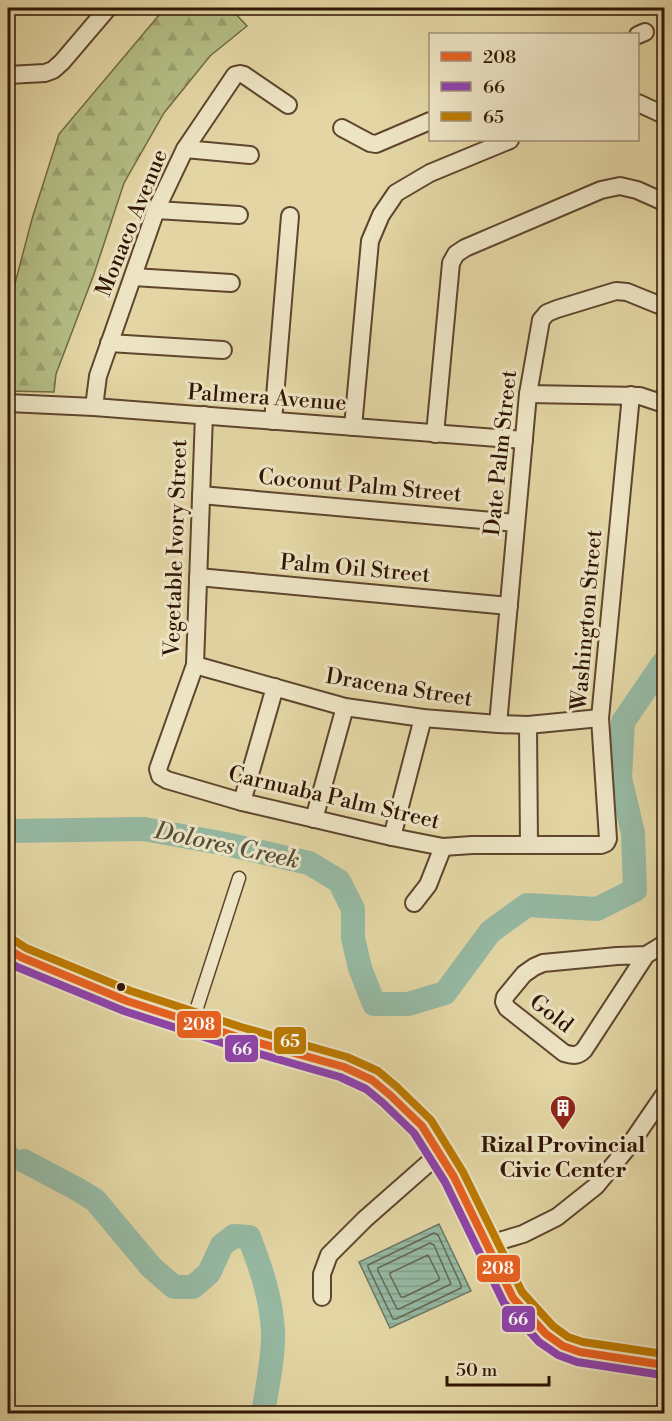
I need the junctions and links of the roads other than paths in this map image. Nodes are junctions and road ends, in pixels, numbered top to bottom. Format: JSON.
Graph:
{"nodes":[{"id":1,"x":108,"y":8,"type":"edge"},
{"id":2,"x":8,"y":75,"type":"edge"},
{"id":3,"x":639,"y":103,"type":"edge"},
{"id":4,"x":288,"y":105,"type":"dead end"},
{"id":5,"x":664,"y":115,"type":"edge"},
{"id":6,"x":429,"y":121,"type":"edge"},
{"id":7,"x":342,"y":128,"type":"dead end"},
{"id":8,"x":504,"y":141,"type":"edge"},
{"id":9,"x":486,"y":144,"type":"edge"},
{"id":10,"x":184,"y":149,"type":"junction"},
{"id":11,"x":250,"y":155,"type":"dead end"},
{"id":12,"x":664,"y":202,"type":"edge"},
{"id":13,"x":156,"y":210,"type":"junction"},
{"id":14,"x":239,"y":215,"type":"dead end"},
{"id":15,"x":290,"y":216,"type":"dead end"},
{"id":16,"x":133,"y":277,"type":"junction"},
{"id":17,"x":231,"y":283,"type":"dead end"},
{"id":18,"x":664,"y":307,"type":"edge"},
{"id":19,"x":109,"y":343,"type":"junction"},
{"id":20,"x":223,"y":350,"type":"dead end"},
{"id":21,"x":528,"y":394,"type":"junction"},
{"id":22,"x":631,"y":395,"type":"junction"},
{"id":23,"x":8,"y":403,"type":"edge"},
{"id":24,"x":664,"y":404,"type":"edge"},
{"id":25,"x":94,"y":407,"type":"junction"},
{"id":26,"x":204,"y":415,"type":"junction"},
{"id":27,"x":273,"y":422,"type":"junction"},
{"id":28,"x":353,"y":427,"type":"junction"},
{"id":29,"x":435,"y":434,"type":"junction"},
{"id":30,"x":524,"y":440,"type":"junction"},
{"id":31,"x":201,"y":495,"type":"junction"},
{"id":32,"x":516,"y":523,"type":"junction"},
{"id":33,"x":198,"y":577,"type":"junction"},
{"id":34,"x":509,"y":606,"type":"junction"},
{"id":35,"x":195,"y":665,"type":"junction"},
{"id":36,"x":275,"y":687,"type":"junction"},
{"id":37,"x":345,"y":707,"type":"junction"},
{"id":38,"x":423,"y":718,"type":"junction"},
{"id":39,"x":600,"y":718,"type":"junction"},
{"id":40,"x":498,"y":724,"type":"junction"},
{"id":41,"x":528,"y":725,"type":"junction"},
{"id":42,"x":166,"y":780,"type":"joint"},
{"id":43,"x":242,"y":802,"type":"junction"},
{"id":44,"x":314,"y":819,"type":"junction"},
{"id":45,"x":392,"y":837,"type":"junction"},
{"id":46,"x":529,"y":845,"type":"junction"},
{"id":47,"x":601,"y":845,"type":"joint"},
{"id":48,"x":443,"y":847,"type":"junction"},
{"id":49,"x":239,"y":878,"type":"dead end"},
{"id":50,"x":414,"y":903,"type":"dead end"},
{"id":51,"x":664,"y":944,"type":"edge"},
{"id":52,"x":8,"y":950,"type":"edge"},
{"id":53,"x":646,"y":955,"type":"junction"},
{"id":54,"x":192,"y":1023,"type":"junction"},
{"id":55,"x":664,"y":1095,"type":"edge"},
{"id":56,"x":440,"y":1153,"type":"junction"},
{"id":57,"x":486,"y":1245,"type":"junction"},
{"id":58,"x":322,"y":1297,"type":"dead end"},
{"id":59,"x":664,"y":1365,"type":"edge"}],
"edges":[{"from":1,"to":2,"type":"street"},
{"from":3,"to":5,"type":"street"},
{"from":4,"to":10,"type":"street","name":"Monaco Avenue"},
{"from":6,"to":7,"type":"street"},
{"from":8,"to":9,"type":"street"},
{"from":9,"to":28,"type":"street"},
{"from":10,"to":11,"type":"street"},
{"from":10,"to":13,"type":"street","name":"Monaco Avenue"},
{"from":12,"to":29,"type":"street"},
{"from":13,"to":14,"type":"street"},
{"from":13,"to":16,"type":"street","name":"Monaco Avenue"},
{"from":15,"to":27,"type":"street"},
{"from":16,"to":17,"type":"street"},
{"from":16,"to":19,"type":"street","name":"Monaco Avenue"},
{"from":18,"to":21,"type":"street","name":"Date Palm Street"},
{"from":19,"to":20,"type":"street"},
{"from":19,"to":25,"type":"street","name":"Monaco Avenue"},
{"from":21,"to":22,"type":"street"},
{"from":21,"to":30,"type":"street","name":"Date Palm Street"},
{"from":22,"to":24,"type":"street"},
{"from":22,"to":39,"type":"street","name":"Washington Street"},
{"from":23,"to":25,"type":"street","name":"Palmera Avenue"},
{"from":25,"to":26,"type":"street","name":"Palmera Avenue"},
{"from":26,"to":27,"type":"street","name":"Palmera Avenue"},
{"from":26,"to":31,"type":"street","name":"Vegetable Ivory Street"},
{"from":27,"to":28,"type":"street","name":"Palmera Avenue"},
{"from":28,"to":29,"type":"street","name":"Palmera Avenue"},
{"from":29,"to":30,"type":"street","name":"Palmera Avenue"},
{"from":30,"to":32,"type":"street","name":"Date Palm Street"},
{"from":31,"to":32,"type":"street","name":"Coconut Palm Street"},
{"from":31,"to":33,"type":"street","name":"Vegetable Ivory Street"},
{"from":32,"to":34,"type":"street","name":"Date Palm Street"},
{"from":33,"to":34,"type":"street","name":"Palm Oil Street"},
{"from":33,"to":35,"type":"street","name":"Vegetable Ivory Street"},
{"from":34,"to":40,"type":"street","name":"Date Palm Street"},
{"from":35,"to":36,"type":"street","name":"Dracena Street"},
{"from":35,"to":42,"type":"street","name":"Vegetable Ivory Street"},
{"from":36,"to":37,"type":"street","name":"Dracena Street"},
{"from":36,"to":43,"type":"street"},
{"from":37,"to":38,"type":"street","name":"Dracena Street"},
{"from":37,"to":44,"type":"street"},
{"from":38,"to":40,"type":"street","name":"Dracena Street"},
{"from":38,"to":45,"type":"street"},
{"from":39,"to":41,"type":"street","name":"Dracena Street"},
{"from":39,"to":47,"type":"street","name":"Washington Street"},
{"from":40,"to":41,"type":"street","name":"Dracena Street"},
{"from":41,"to":46,"type":"street"},
{"from":42,"to":43,"type":"street","name":"Carnuaba Palm Street"},
{"from":43,"to":44,"type":"street","name":"Carnuaba Palm Street"},
{"from":44,"to":45,"type":"street","name":"Carnuaba Palm Street"},
{"from":45,"to":48,"type":"street","name":"Carnuaba Palm Street"},
{"from":46,"to":47,"type":"street","name":"Carnuaba Palm Street"},
{"from":46,"to":48,"type":"street","name":"Carnuaba Palm Street"},
{"from":48,"to":50,"type":"street"},
{"from":49,"to":54,"type":"street"},
{"from":51,"to":53,"type":"street","name":"Gold"},
{"from":52,"to":54,"type":"main road"},
{"from":53,"to":53,"type":"street","name":"Gold"},
{"from":54,"to":56,"type":"main road"},
{"from":55,"to":57,"type":"street"},
{"from":56,"to":57,"type":"main road"},
{"from":56,"to":58,"type":"street"},
{"from":57,"to":59,"type":"main road"}]}
